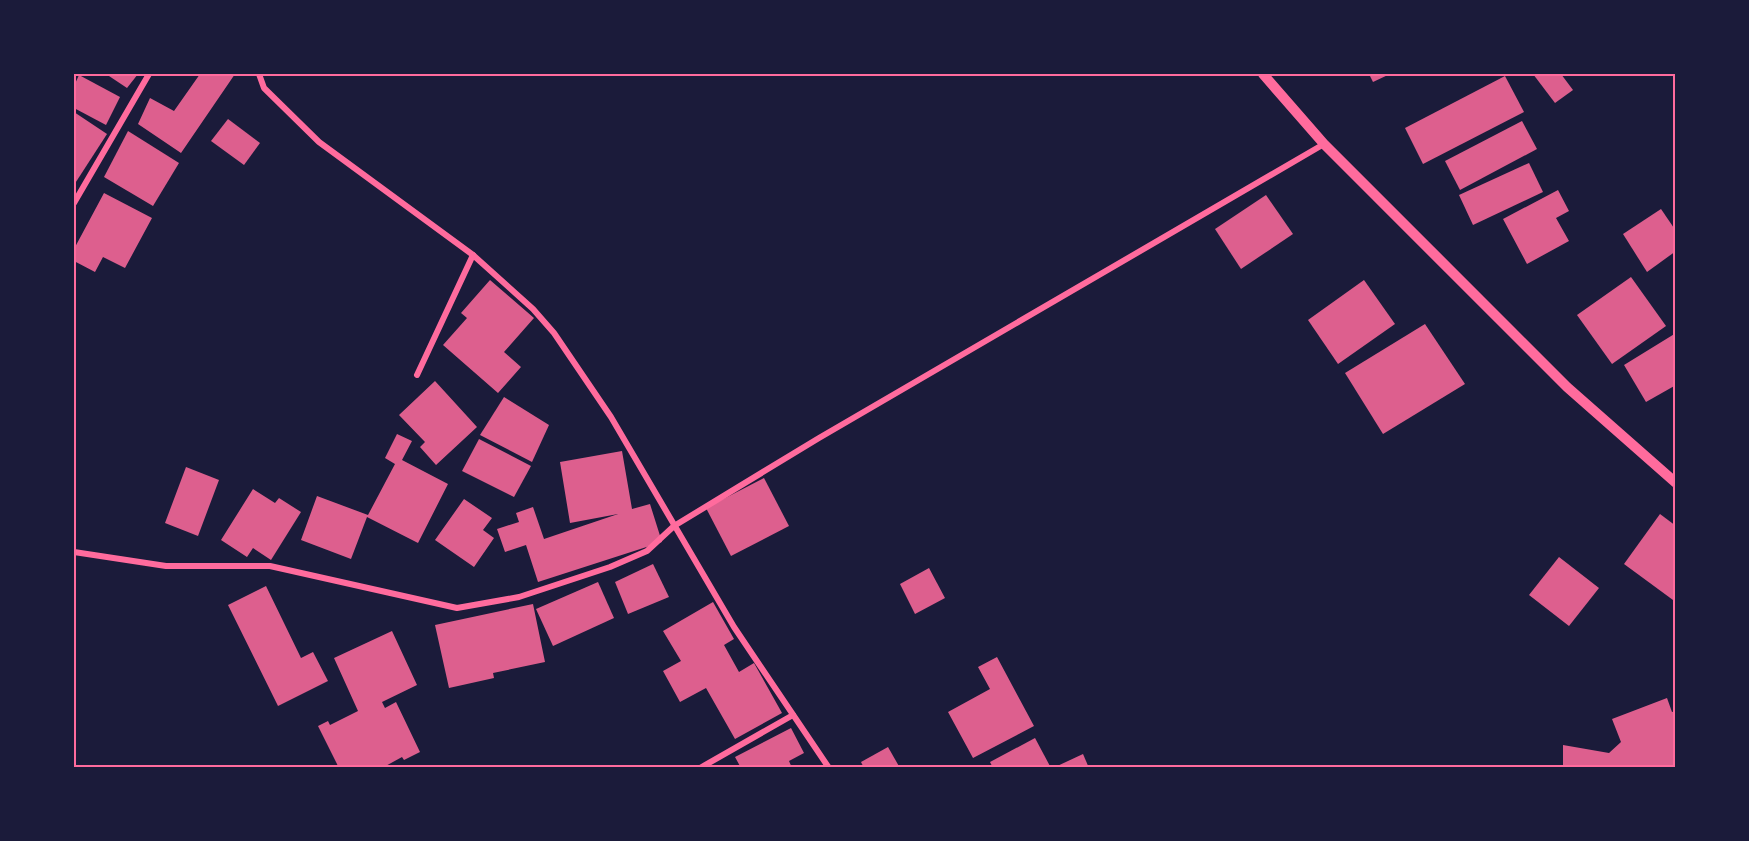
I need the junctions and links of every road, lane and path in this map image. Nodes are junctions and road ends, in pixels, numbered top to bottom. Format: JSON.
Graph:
{"nodes":[{"id":1,"x":148,"y":74,"type":"edge"},
{"id":2,"x":259,"y":74,"type":"edge"},
{"id":3,"x":1263,"y":74,"type":"edge"},
{"id":4,"x":1324,"y":144,"type":"junction"},
{"id":5,"x":74,"y":203,"type":"edge"},
{"id":6,"x":473,"y":255,"type":"junction"},
{"id":7,"x":417,"y":375,"type":"dead end"},
{"id":8,"x":1676,"y":483,"type":"edge"},
{"id":9,"x":674,"y":526,"type":"junction"},
{"id":10,"x":74,"y":552,"type":"edge"},
{"id":11,"x":793,"y":714,"type":"junction"},
{"id":12,"x":700,"y":768,"type":"edge"},
{"id":13,"x":829,"y":768,"type":"edge"}],
"edges":[{"from":1,"to":5,"type":"street"},
{"from":2,"to":6,"type":"street"},
{"from":3,"to":4,"type":"street"},
{"from":4,"to":8,"type":"street"},
{"from":4,"to":9,"type":"street"},
{"from":6,"to":7,"type":"street"},
{"from":6,"to":9,"type":"street"},
{"from":9,"to":10,"type":"street"},
{"from":9,"to":11,"type":"street"},
{"from":11,"to":12,"type":"street"},
{"from":11,"to":13,"type":"street"}]}
